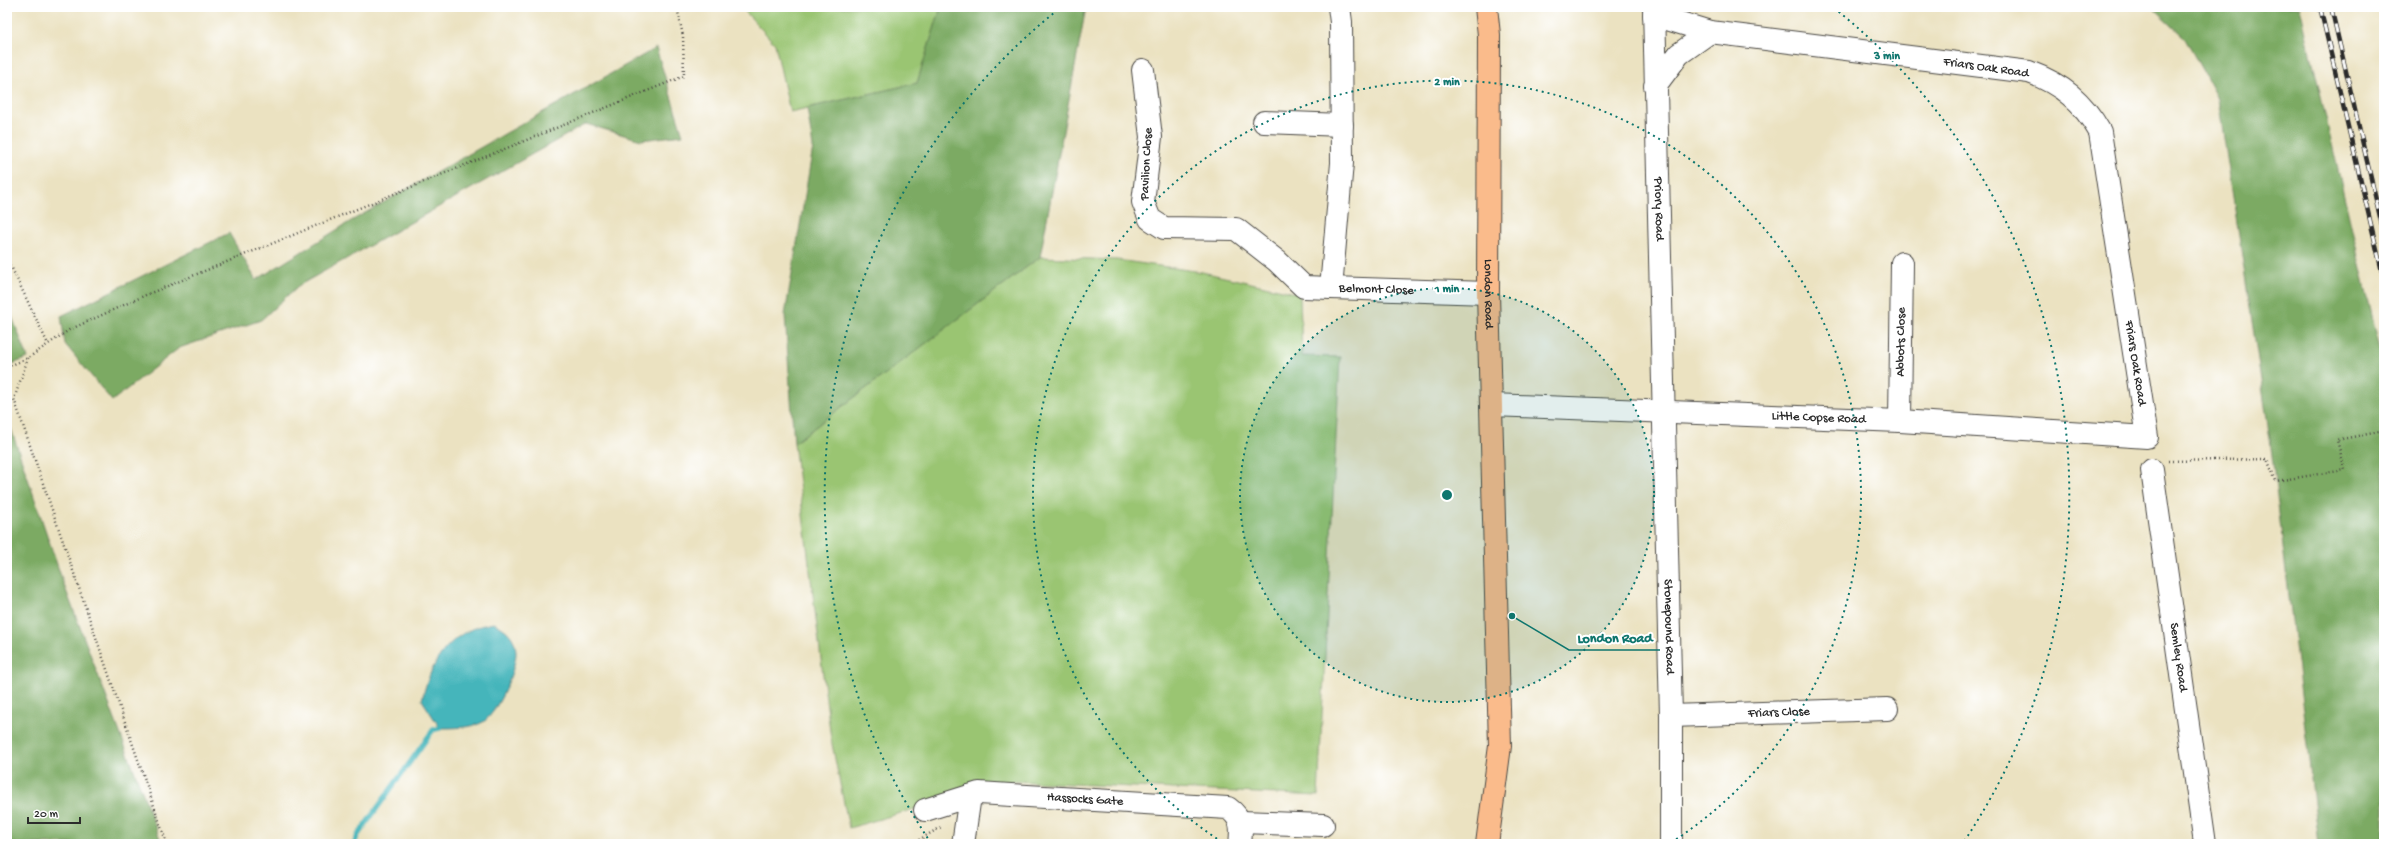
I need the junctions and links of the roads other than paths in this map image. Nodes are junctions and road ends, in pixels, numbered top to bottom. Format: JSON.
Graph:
{"nodes":[{"id":1,"x":1339,"y":7,"type":"edge"},
{"id":2,"x":1486,"y":7,"type":"edge"},
{"id":3,"x":1654,"y":11,"type":"edge"},
{"id":4,"x":1710,"y":32,"type":"junction"},
{"id":5,"x":1143,"y":70,"type":"dead end"},
{"id":6,"x":1655,"y":86,"type":"junction"},
{"id":7,"x":1264,"y":122,"type":"dead end"},
{"id":8,"x":1342,"y":125,"type":"junction"},
{"id":9,"x":1902,"y":263,"type":"dead end"},
{"id":10,"x":1331,"y":288,"type":"junction"},
{"id":11,"x":1488,"y":293,"type":"junction"},
{"id":12,"x":1491,"y":405,"type":"junction"},
{"id":13,"x":1664,"y":410,"type":"junction"},
{"id":14,"x":1900,"y":421,"type":"junction"},
{"id":15,"x":2147,"y":437,"type":"joint"},
{"id":16,"x":2152,"y":470,"type":"dead end"},
{"id":17,"x":1887,"y":709,"type":"dead end"},
{"id":18,"x":1671,"y":716,"type":"junction"},
{"id":19,"x":970,"y":796,"type":"junction"},
{"id":20,"x":925,"y":810,"type":"dead end"},
{"id":21,"x":1241,"y":822,"type":"junction"},
{"id":22,"x":1323,"y":825,"type":"dead end"},
{"id":23,"x":963,"y":844,"type":"edge"},
{"id":24,"x":1240,"y":844,"type":"edge"},
{"id":25,"x":1487,"y":844,"type":"edge"},
{"id":26,"x":1671,"y":844,"type":"edge"},
{"id":27,"x":2205,"y":844,"type":"edge"}],
"edges":[{"from":1,"to":8,"type":"street","name":"Belmont Close"},
{"from":2,"to":11,"type":"main road","name":"London Road"},
{"from":3,"to":4,"type":"street","name":"Friars Oak Road"},
{"from":3,"to":6,"type":"street","name":"Priory Road"},
{"from":4,"to":6,"type":"street"},
{"from":4,"to":15,"type":"street","name":"Friars Oak Road"},
{"from":5,"to":10,"type":"street","name":"Pavilion Close"},
{"from":6,"to":13,"type":"street","name":"Priory Road"},
{"from":7,"to":8,"type":"street"},
{"from":8,"to":10,"type":"street","name":"Belmont Close"},
{"from":9,"to":14,"type":"street","name":"Abbots Close"},
{"from":10,"to":11,"type":"street","name":"Belmont Close"},
{"from":11,"to":12,"type":"main road","name":"London Road"},
{"from":12,"to":13,"type":"street","name":"Little Copse Road"},
{"from":12,"to":25,"type":"main road","name":"London Road"},
{"from":13,"to":14,"type":"street","name":"Little Copse Road"},
{"from":13,"to":18,"type":"street","name":"Stonepound Road"},
{"from":14,"to":15,"type":"street","name":"Little Copse Road"},
{"from":16,"to":27,"type":"street","name":"Semley Road"},
{"from":17,"to":18,"type":"street","name":"Friars Close"},
{"from":18,"to":26,"type":"street","name":"Stonepound Road"},
{"from":19,"to":20,"type":"street","name":"Hassocks Gate"},
{"from":19,"to":21,"type":"street","name":"Hassocks Gate"},
{"from":19,"to":23,"type":"street"},
{"from":21,"to":22,"type":"street"},
{"from":21,"to":24,"type":"street"}]}
